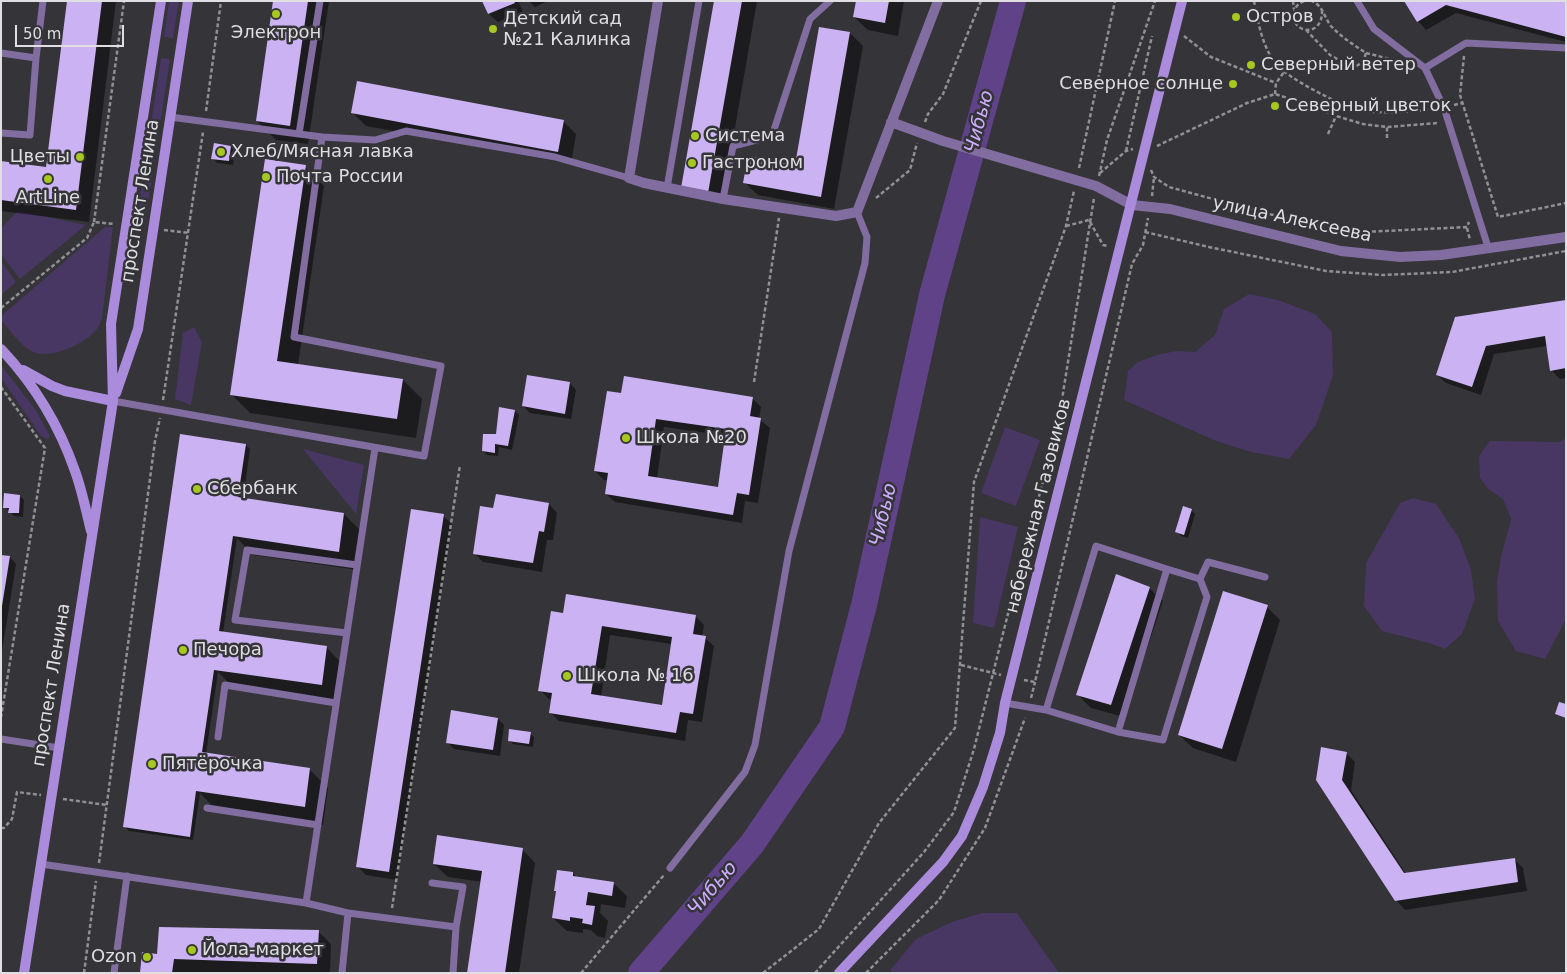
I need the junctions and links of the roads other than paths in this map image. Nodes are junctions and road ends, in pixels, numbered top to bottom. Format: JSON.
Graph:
{"nodes":[{"id":1,"x":44,"y":1,"type":"edge"},
{"id":2,"x":161,"y":1,"type":"edge"},
{"id":3,"x":188,"y":1,"type":"edge"},
{"id":4,"x":320,"y":1,"type":"edge"},
{"id":5,"x":658,"y":1,"type":"edge"},
{"id":6,"x":698,"y":1,"type":"edge"},
{"id":7,"x":830,"y":1,"type":"edge"},
{"id":8,"x":938,"y":1,"type":"edge"},
{"id":9,"x":1182,"y":1,"type":"edge"},
{"id":10,"x":1357,"y":1,"type":"edge"},
{"id":11,"x":1566,"y":48,"type":"edge"},
{"id":12,"x":1,"y":54,"type":"edge"},
{"id":13,"x":36,"y":58,"type":"junction"},
{"id":14,"x":1425,"y":68,"type":"junction"},
{"id":15,"x":170,"y":118,"type":"junction"},
{"id":16,"x":891,"y":122,"type":"junction"},
{"id":17,"x":1,"y":133,"type":"edge"},
{"id":18,"x":299,"y":134,"type":"junction"},
{"id":19,"x":322,"y":137,"type":"junction"},
{"id":20,"x":629,"y":178,"type":"junction"},
{"id":21,"x":667,"y":188,"type":"junction"},
{"id":22,"x":723,"y":199,"type":"junction"},
{"id":23,"x":1132,"y":205,"type":"junction"},
{"id":24,"x":857,"y":212,"type":"junction"},
{"id":25,"x":1566,"y":237,"type":"edge"},
{"id":26,"x":1488,"y":247,"type":"junction"},
{"id":27,"x":1,"y":349,"type":"edge"},
{"id":28,"x":20,"y":368,"type":"junction"},
{"id":29,"x":113,"y":401,"type":"junction"},
{"id":30,"x":375,"y":448,"type":"junction"},
{"id":31,"x":92,"y":534,"type":"junction"},
{"id":32,"x":357,"y":565,"type":"junction"},
{"id":33,"x":1167,"y":569,"type":"junction"},
{"id":34,"x":1265,"y":578,"type":"dead end"},
{"id":35,"x":1200,"y":579,"type":"junction"},
{"id":36,"x":347,"y":633,"type":"junction"},
{"id":37,"x":336,"y":703,"type":"junction"},
{"id":38,"x":1005,"y":703,"type":"junction"},
{"id":39,"x":1046,"y":710,"type":"junction"},
{"id":40,"x":1118,"y":732,"type":"junction"},
{"id":41,"x":218,"y":737,"type":"dead end"},
{"id":42,"x":1,"y":739,"type":"edge"},
{"id":43,"x":59,"y":748,"type":"junction"},
{"id":44,"x":207,"y":808,"type":"dead end"},
{"id":45,"x":318,"y":825,"type":"junction"},
{"id":46,"x":41,"y":864,"type":"junction"},
{"id":47,"x":670,"y":868,"type":"road end"},
{"id":48,"x":127,"y":876,"type":"junction"},
{"id":49,"x":432,"y":882,"type":"dead end"},
{"id":50,"x":306,"y":903,"type":"junction"},
{"id":51,"x":348,"y":913,"type":"junction"},
{"id":52,"x":456,"y":928,"type":"junction"},
{"id":53,"x":24,"y":973,"type":"edge"},
{"id":54,"x":114,"y":973,"type":"edge"},
{"id":55,"x":342,"y":973,"type":"edge"},
{"id":56,"x":453,"y":973,"type":"edge"},
{"id":57,"x":839,"y":973,"type":"edge"}],
"edges":[{"from":1,"to":13,"type":"lane"},
{"from":2,"to":29,"type":"main road","name":"проспект Ленина"},
{"from":3,"to":15,"type":"main road","name":"проспект Ленина"},
{"from":4,"to":18,"type":"lane"},
{"from":5,"to":20,"type":"street"},
{"from":6,"to":21,"type":"lane"},
{"from":7,"to":22,"type":"lane"},
{"from":8,"to":16,"type":"street"},
{"from":9,"to":23,"type":"main road","name":"набережная Газовиков"},
{"from":10,"to":14,"type":"lane"},
{"from":11,"to":14,"type":"lane"},
{"from":12,"to":13,"type":"lane"},
{"from":13,"to":17,"type":"lane"},
{"from":14,"to":26,"type":"lane"},
{"from":15,"to":18,"type":"lane"},
{"from":15,"to":29,"type":"main road","name":"проспект Ленина"},
{"from":16,"to":23,"type":"street"},
{"from":16,"to":24,"type":"street"},
{"from":18,"to":19,"type":"lane"},
{"from":19,"to":20,"type":"lane"},
{"from":19,"to":30,"type":"lane"},
{"from":20,"to":21,"type":"street"},
{"from":21,"to":22,"type":"street"},
{"from":22,"to":24,"type":"street"},
{"from":23,"to":26,"type":"street","name":"улица Алексеева"},
{"from":23,"to":38,"type":"main road","name":"набережная Газовиков"},
{"from":24,"to":47,"type":"lane"},
{"from":25,"to":26,"type":"street","name":"улица Алексеева"},
{"from":27,"to":28,"type":"main road"},
{"from":28,"to":29,"type":"main road"},
{"from":28,"to":31,"type":"main road"},
{"from":29,"to":30,"type":"lane"},
{"from":29,"to":31,"type":"main road","name":"проспект Ленина"},
{"from":30,"to":32,"type":"lane"},
{"from":31,"to":43,"type":"main road","name":"проспект Ленина"},
{"from":32,"to":36,"type":"lane"},
{"from":32,"to":36,"type":"lane"},
{"from":33,"to":35,"type":"lane"},
{"from":33,"to":39,"type":"lane"},
{"from":33,"to":40,"type":"lane"},
{"from":34,"to":35,"type":"lane"},
{"from":35,"to":40,"type":"lane"},
{"from":36,"to":37,"type":"lane"},
{"from":37,"to":41,"type":"lane"},
{"from":37,"to":45,"type":"lane"},
{"from":38,"to":39,"type":"lane"},
{"from":38,"to":57,"type":"main road","name":"набережная Газовиков"},
{"from":39,"to":40,"type":"lane"},
{"from":42,"to":43,"type":"lane"},
{"from":43,"to":46,"type":"main road","name":"проспект Ленина"},
{"from":44,"to":45,"type":"lane"},
{"from":45,"to":50,"type":"lane"},
{"from":46,"to":48,"type":"lane"},
{"from":46,"to":53,"type":"main road","name":"проспект Ленина"},
{"from":48,"to":50,"type":"lane"},
{"from":48,"to":54,"type":"lane"},
{"from":49,"to":52,"type":"lane"},
{"from":50,"to":51,"type":"lane"},
{"from":51,"to":52,"type":"lane"},
{"from":51,"to":55,"type":"lane"},
{"from":52,"to":56,"type":"lane"}]}
